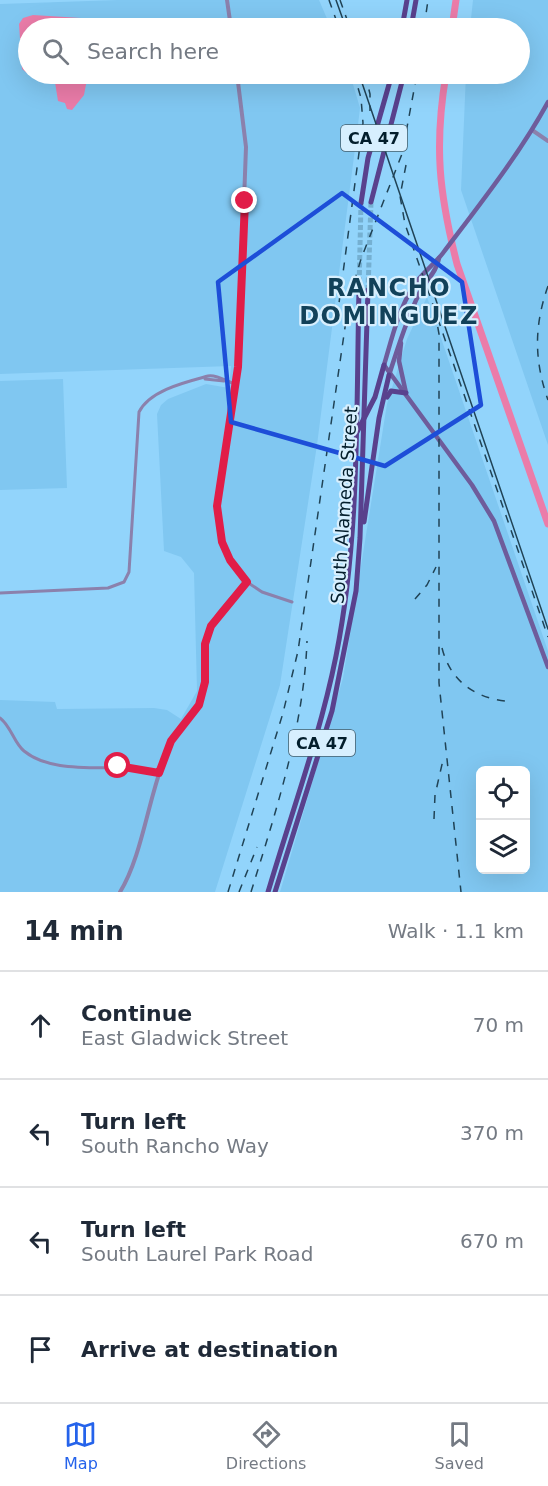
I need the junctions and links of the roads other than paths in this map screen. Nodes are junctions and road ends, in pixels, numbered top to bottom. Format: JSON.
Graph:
{"nodes":[{"id":1,"x":407,"y":0,"type":"edge"},
{"id":2,"x":416,"y":0,"type":"edge"},
{"id":3,"x":228,"y":1,"type":"edge"},
{"id":4,"x":230,"y":18,"type":"edge"},
{"id":5,"x":404,"y":18,"type":"edge"},
{"id":6,"x":413,"y":18,"type":"edge"},
{"id":7,"x":238,"y":84,"type":"edge"},
{"id":8,"x":389,"y":84,"type":"edge"},
{"id":9,"x":401,"y":84,"type":"edge"},
{"id":10,"x":548,"y":102,"type":"edge"},
{"id":11,"x":532,"y":130,"type":"junction"},
{"id":12,"x":548,"y":141,"type":"edge"},
{"id":13,"x":371,"y":202,"type":"tunnel mouth"},
{"id":14,"x":361,"y":203,"type":"tunnel mouth"},
{"id":15,"x":439,"y":258,"type":"junction"},
{"id":16,"x":359,"y":290,"type":"tunnel mouth"},
{"id":17,"x":368,"y":290,"type":"tunnel mouth"},
{"id":18,"x":405,"y":302,"type":"junction"},
{"id":19,"x":414,"y":305,"type":"junction"},
{"id":20,"x":401,"y":335,"type":"junction"},
{"id":21,"x":384,"y":365,"type":"junction"},
{"id":22,"x":389,"y":375,"type":"junction"},
{"id":23,"x":235,"y":384,"type":"junction"},
{"id":24,"x":406,"y":393,"type":"junction"},
{"id":25,"x":379,"y":418,"type":"junction"},
{"id":26,"x":365,"y":420,"type":"junction"},
{"id":27,"x":356,"y":435,"type":"junction"},
{"id":28,"x":360,"y":538,"type":"junction"},
{"id":29,"x":247,"y":582,"type":"junction"},
{"id":30,"x":0,"y":593,"type":"edge"},
{"id":31,"x":292,"y":602,"type":"dead end"},
{"id":32,"x":548,"y":667,"type":"edge"},
{"id":33,"x":0,"y":718,"type":"edge"},
{"id":34,"x":159,"y":773,"type":"junction"},
{"id":35,"x":120,"y":892,"type":"edge"},
{"id":36,"x":268,"y":892,"type":"edge"},
{"id":37,"x":275,"y":892,"type":"edge"}],
"edges":[{"from":1,"to":5,"type":"main road"},
{"from":2,"to":6,"type":"main road"},
{"from":3,"to":4,"type":"street"},
{"from":7,"to":23,"type":"street"},
{"from":8,"to":14,"type":"main road","number":"CA 47"},
{"from":9,"to":13,"type":"main road","number":"CA 47"},
{"from":10,"to":11,"type":"main road"},
{"from":11,"to":12,"type":"street"},
{"from":11,"to":15,"type":"main road"},
{"from":15,"to":18,"type":"main road"},
{"from":15,"to":19,"type":"main road"},
{"from":16,"to":27,"type":"main road","name":"South Alameda Street","number":"CA 47"},
{"from":17,"to":26,"type":"main road","name":"South Alameda Street","number":"CA 47"},
{"from":18,"to":19,"type":"main road"},
{"from":18,"to":21,"type":"main road"},
{"from":19,"to":20,"type":"main road"},
{"from":20,"to":22,"type":"main road"},
{"from":20,"to":24,"type":"main road"},
{"from":21,"to":22,"type":"main road"},
{"from":21,"to":26,"type":"main road"},
{"from":22,"to":24,"type":"main road"},
{"from":22,"to":25,"type":"main road"},
{"from":23,"to":29,"type":"street"},
{"from":23,"to":30,"type":"street"},
{"from":24,"to":25,"type":"main road"},
{"from":24,"to":32,"type":"main road"},
{"from":25,"to":28,"type":"main road"},
{"from":26,"to":27,"type":"main road"},
{"from":26,"to":28,"type":"main road","name":"South Alameda Street","number":"CA 47"},
{"from":27,"to":36,"type":"main road","name":"South Alameda Street","number":"CA 47"},
{"from":28,"to":37,"type":"main road","name":"South Alameda Street","number":"CA 47"},
{"from":29,"to":31,"type":"street"},
{"from":29,"to":34,"type":"street"},
{"from":33,"to":34,"type":"street"},
{"from":34,"to":35,"type":"street"}]}
